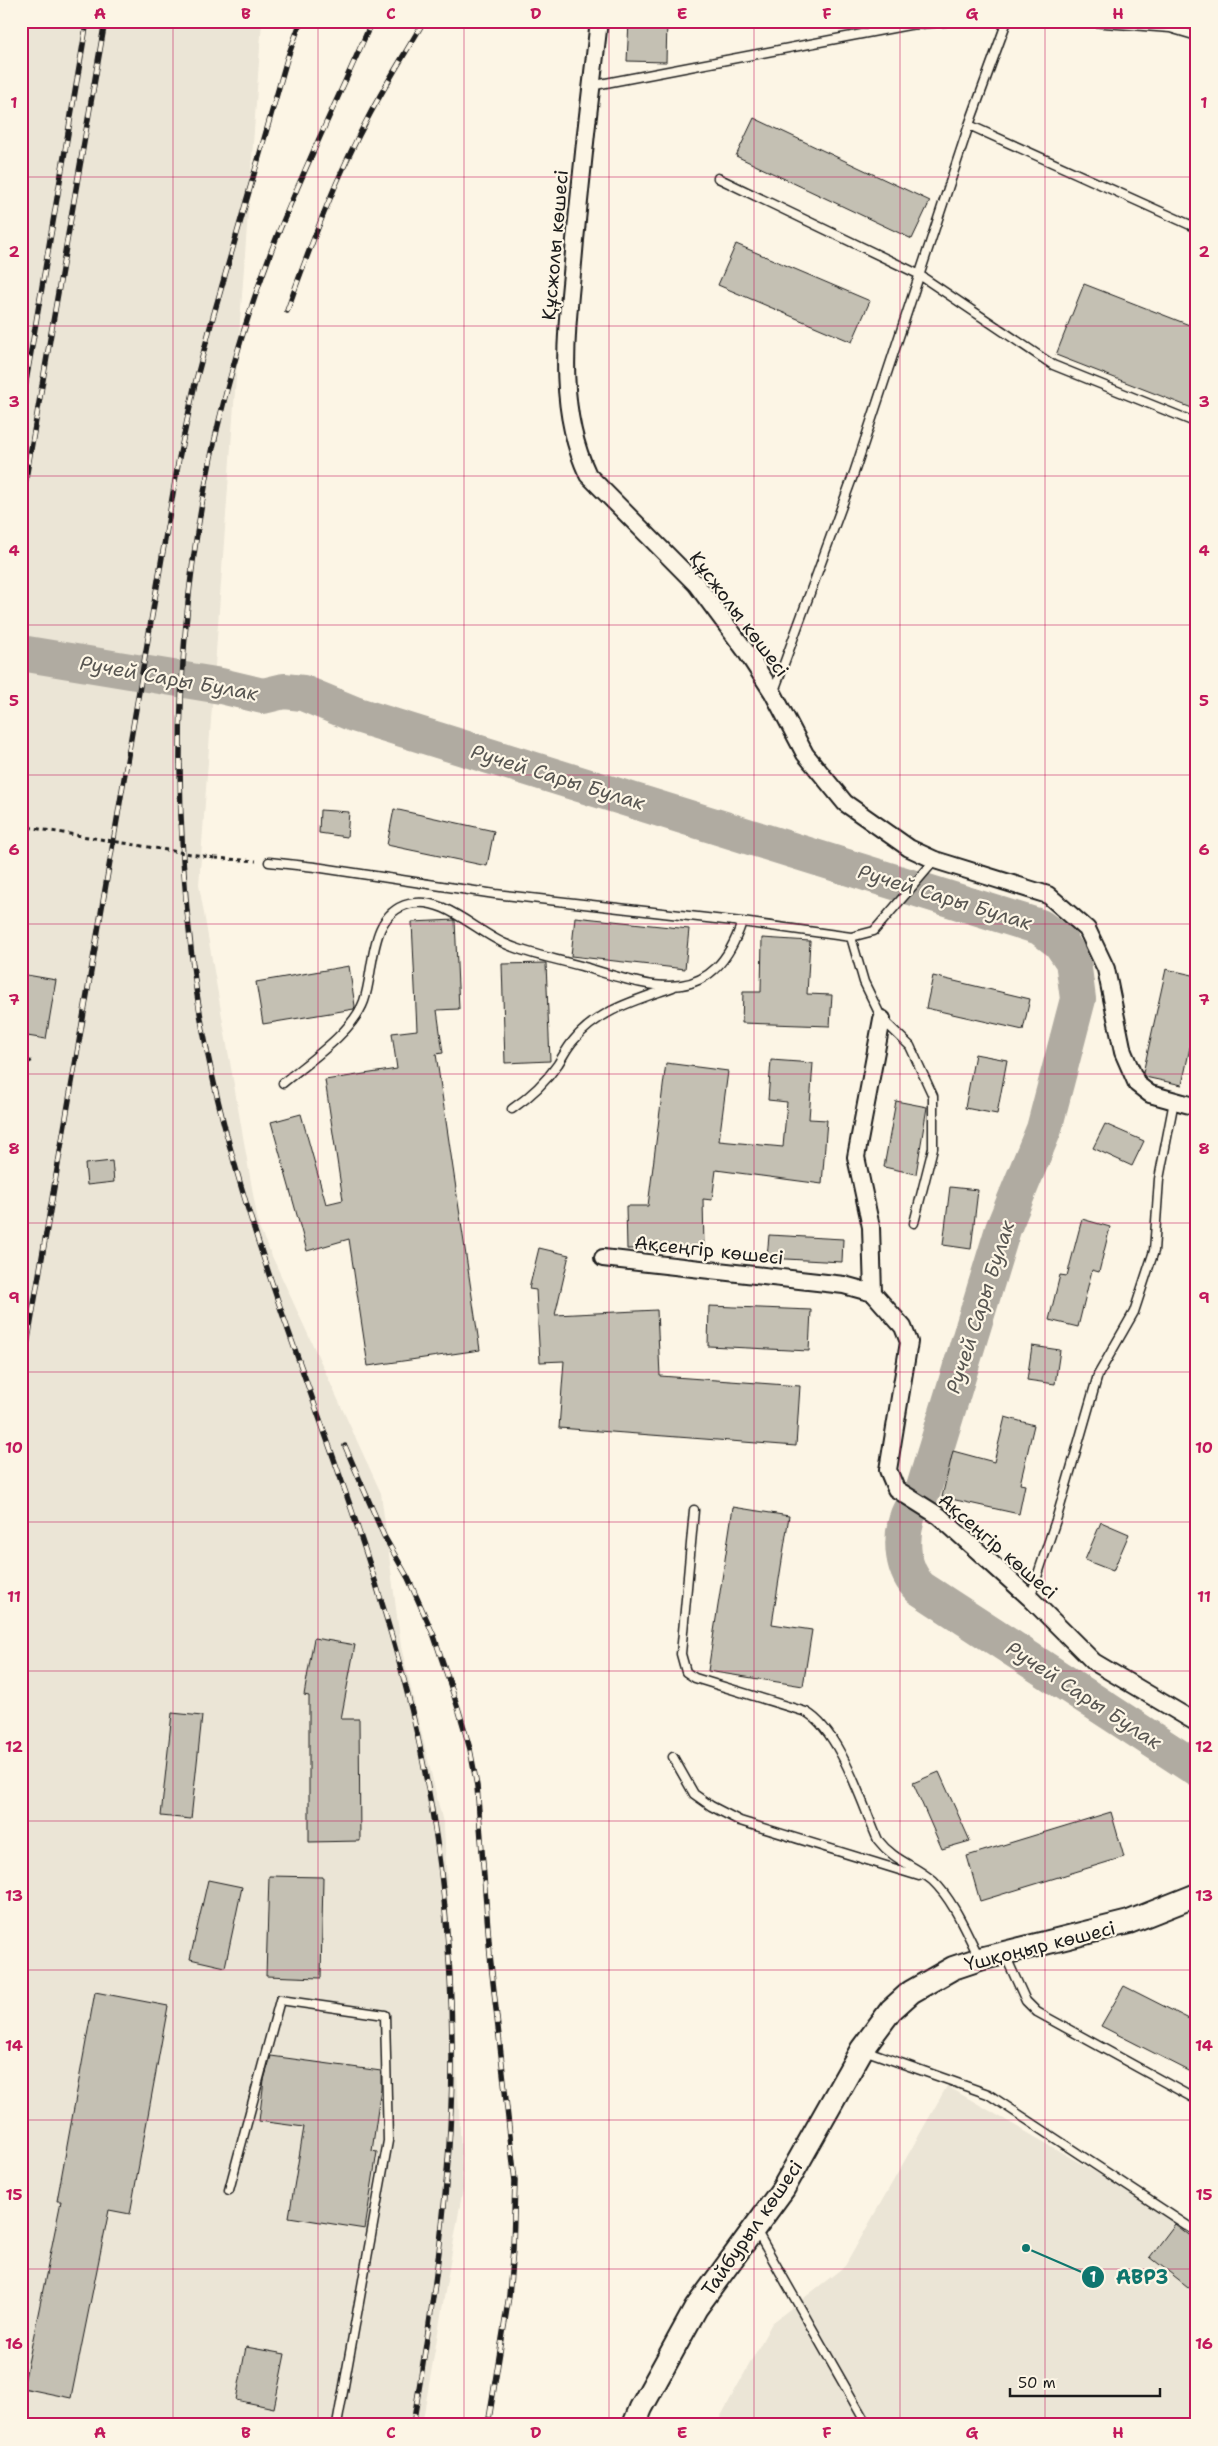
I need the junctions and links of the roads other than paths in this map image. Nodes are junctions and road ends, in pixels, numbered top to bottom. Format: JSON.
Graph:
{"nodes":[{"id":1,"x":598,"y":21,"type":"edge"},
{"id":2,"x":953,"y":21,"type":"edge"},
{"id":3,"x":1007,"y":21,"type":"edge"},
{"id":4,"x":1078,"y":21,"type":"edge"},
{"id":5,"x":1197,"y":36,"type":"edge"},
{"id":6,"x":590,"y":86,"type":"junction"},
{"id":7,"x":969,"y":125,"type":"junction"},
{"id":8,"x":718,"y":178,"type":"dead end"},
{"id":9,"x":1197,"y":228,"type":"edge"},
{"id":10,"x":918,"y":274,"type":"junction"},
{"id":11,"x":1197,"y":423,"type":"edge"},
{"id":12,"x":773,"y":693,"type":"junction"},
{"id":13,"x":934,"y":860,"type":"junction"},
{"id":14,"x":269,"y":862,"type":"road end"},
{"id":15,"x":742,"y":922,"type":"junction"},
{"id":16,"x":851,"y":937,"type":"junction"},
{"id":17,"x":675,"y":986,"type":"junction"},
{"id":18,"x":882,"y":1019,"type":"junction"},
{"id":19,"x":283,"y":1083,"type":"dead end"},
{"id":20,"x":1174,"y":1101,"type":"junction"},
{"id":21,"x":1197,"y":1106,"type":"edge"},
{"id":22,"x":512,"y":1109,"type":"dead end"},
{"id":23,"x":914,"y":1223,"type":"dead end"},
{"id":24,"x":603,"y":1258,"type":"dead end"},
{"id":25,"x":873,"y":1293,"type":"junction"},
{"id":26,"x":694,"y":1510,"type":"dead end"},
{"id":27,"x":1030,"y":1598,"type":"junction"},
{"id":28,"x":1197,"y":1723,"type":"edge"},
{"id":29,"x":673,"y":1757,"type":"dead end"},
{"id":30,"x":931,"y":1879,"type":"junction"},
{"id":31,"x":1197,"y":1895,"type":"edge"},
{"id":32,"x":1004,"y":1954,"type":"junction"},
{"id":33,"x":980,"y":1959,"type":"junction"},
{"id":34,"x":891,"y":2010,"type":"joint"},
{"id":35,"x":862,"y":2049,"type":"junction"},
{"id":36,"x":1197,"y":2100,"type":"edge"},
{"id":37,"x":229,"y":2190,"type":"dead end"},
{"id":38,"x":755,"y":2228,"type":"junction"},
{"id":39,"x":1197,"y":2232,"type":"edge"},
{"id":40,"x":337,"y":2425,"type":"edge"},
{"id":41,"x":634,"y":2425,"type":"edge"},
{"id":42,"x":867,"y":2425,"type":"edge"}],
"edges":[{"from":1,"to":6,"type":"street","name":"Құсжолы көшесі"},
{"from":2,"to":6,"type":"lane"},
{"from":3,"to":7,"type":"lane"},
{"from":4,"to":5,"type":"lane"},
{"from":6,"to":12,"type":"street","name":"Құсжолы көшесі"},
{"from":7,"to":9,"type":"lane"},
{"from":7,"to":10,"type":"lane"},
{"from":8,"to":10,"type":"lane"},
{"from":10,"to":11,"type":"lane"},
{"from":10,"to":12,"type":"lane"},
{"from":12,"to":13,"type":"street","name":"Құсжолы көшесі"},
{"from":13,"to":16,"type":"lane"},
{"from":13,"to":20,"type":"street","name":"Құсжолы көшесі"},
{"from":14,"to":15,"type":"lane"},
{"from":15,"to":16,"type":"lane"},
{"from":15,"to":17,"type":"lane"},
{"from":16,"to":18,"type":"lane"},
{"from":17,"to":19,"type":"lane"},
{"from":17,"to":22,"type":"lane"},
{"from":18,"to":23,"type":"lane"},
{"from":18,"to":25,"type":"street"},
{"from":20,"to":21,"type":"street","name":"Құсжолы көшесі"},
{"from":20,"to":27,"type":"lane"},
{"from":24,"to":25,"type":"street","name":"Ақсеңгір көшесі"},
{"from":25,"to":27,"type":"street","name":"Ақсеңгір көшесі"},
{"from":26,"to":30,"type":"lane"},
{"from":27,"to":28,"type":"street","name":"Ақсеңгір көшесі"},
{"from":29,"to":30,"type":"lane"},
{"from":30,"to":33,"type":"lane"},
{"from":31,"to":32,"type":"main road","name":"Үшқоңыр көшесі"},
{"from":32,"to":33,"type":"main road","name":"Үшқоңыр көшесі"},
{"from":32,"to":36,"type":"lane"},
{"from":33,"to":34,"type":"main road","name":"Үшқоңыр көшесі"},
{"from":34,"to":35,"type":"main road","name":"Тайбурыл көшесі"},
{"from":35,"to":38,"type":"main road","name":"Тайбурыл көшесі"},
{"from":35,"to":39,"type":"lane"},
{"from":37,"to":40,"type":"lane"},
{"from":38,"to":41,"type":"main road","name":"Тайбурыл көшесі"},
{"from":38,"to":42,"type":"lane"}]}
